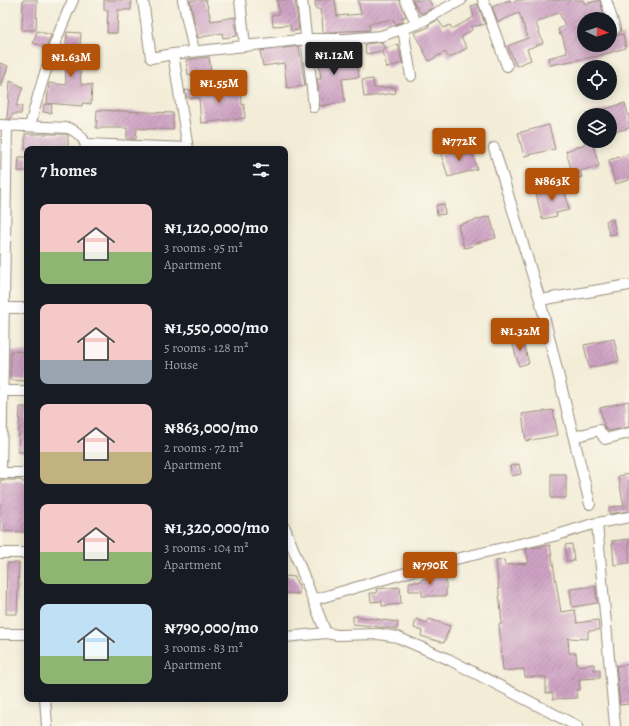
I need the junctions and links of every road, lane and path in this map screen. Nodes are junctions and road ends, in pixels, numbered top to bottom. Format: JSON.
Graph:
{"nodes":[{"id":1,"x":73,"y":0,"type":"edge"},
{"id":2,"x":143,"y":0,"type":"edge"},
{"id":3,"x":183,"y":0,"type":"edge"},
{"id":4,"x":240,"y":0,"type":"edge"},
{"id":5,"x":302,"y":0,"type":"edge"},
{"id":6,"x":406,"y":0,"type":"edge"},
{"id":7,"x":461,"y":0,"type":"edge"},
{"id":8,"x":483,"y":0,"type":"edge"},
{"id":9,"x":606,"y":0,"type":"edge"},
{"id":10,"x":610,"y":12,"type":"edge"},
{"id":11,"x":417,"y":24,"type":"junction"},
{"id":12,"x":403,"y":29,"type":"junction"},
{"id":13,"x":307,"y":38,"type":"junction"},
{"id":14,"x":245,"y":46,"type":"junction"},
{"id":15,"x":194,"y":51,"type":"junction"},
{"id":16,"x":173,"y":54,"type":"junction"},
{"id":17,"x":507,"y":66,"type":"dead end"},
{"id":18,"x":411,"y":76,"type":"dead end"},
{"id":19,"x":314,"y":107,"type":"dead end"},
{"id":20,"x":3,"y":126,"type":"edge"},
{"id":21,"x":30,"y":126,"type":"junction"},
{"id":22,"x":86,"y":146,"type":"edge"},
{"id":23,"x":188,"y":146,"type":"edge"},
{"id":24,"x":494,"y":148,"type":"dead end"},
{"id":25,"x":629,"y":285,"type":"edge"},
{"id":26,"x":540,"y":300,"type":"junction"},
{"id":27,"x":5,"y":308,"type":"junction"},
{"id":28,"x":24,"y":308,"type":"edge"},
{"id":29,"x":3,"y":391,"type":"junction"},
{"id":30,"x":24,"y":391,"type":"edge"},
{"id":31,"x":629,"y":433,"type":"edge"},
{"id":32,"x":574,"y":437,"type":"junction"},
{"id":33,"x":1,"y":473,"type":"edge"},
{"id":34,"x":24,"y":473,"type":"edge"},
{"id":35,"x":590,"y":504,"type":"dead end"},
{"id":36,"x":629,"y":517,"type":"edge"},
{"id":37,"x":597,"y":523,"type":"junction"},
{"id":38,"x":290,"y":552,"type":"edge"},
{"id":39,"x":0,"y":553,"type":"edge"},
{"id":40,"x":24,"y":553,"type":"edge"},
{"id":41,"x":313,"y":600,"type":"junction"},
{"id":42,"x":326,"y":633,"type":"junction"},
{"id":43,"x":0,"y":634,"type":"edge"},
{"id":44,"x":24,"y":634,"type":"edge"},
{"id":45,"x":288,"y":637,"type":"edge"},
{"id":46,"x":45,"y":702,"type":"edge"},
{"id":47,"x":47,"y":726,"type":"edge"},
{"id":48,"x":577,"y":726,"type":"edge"},
{"id":49,"x":615,"y":726,"type":"edge"}],
"edges":[{"from":1,"to":21,"type":"street"},
{"from":2,"to":16,"type":"street"},
{"from":3,"to":15,"type":"street"},
{"from":4,"to":14,"type":"street"},
{"from":5,"to":13,"type":"street"},
{"from":6,"to":11,"type":"street"},
{"from":7,"to":11,"type":"street"},
{"from":8,"to":17,"type":"street"},
{"from":9,"to":10,"type":"street"},
{"from":11,"to":12,"type":"street"},
{"from":12,"to":13,"type":"street"},
{"from":12,"to":18,"type":"street"},
{"from":13,"to":14,"type":"street"},
{"from":13,"to":19,"type":"street"},
{"from":14,"to":15,"type":"street"},
{"from":15,"to":16,"type":"street"},
{"from":16,"to":23,"type":"street"},
{"from":20,"to":21,"type":"street"},
{"from":20,"to":27,"type":"street"},
{"from":21,"to":22,"type":"street"},
{"from":24,"to":26,"type":"street"},
{"from":25,"to":26,"type":"street"},
{"from":26,"to":32,"type":"street"},
{"from":27,"to":28,"type":"street"},
{"from":27,"to":29,"type":"street"},
{"from":29,"to":30,"type":"street"},
{"from":29,"to":33,"type":"street"},
{"from":31,"to":32,"type":"street"},
{"from":32,"to":35,"type":"street"},
{"from":33,"to":34,"type":"street"},
{"from":36,"to":37,"type":"street"},
{"from":37,"to":41,"type":"street"},
{"from":37,"to":49,"type":"street"},
{"from":38,"to":41,"type":"street"},
{"from":39,"to":40,"type":"street"},
{"from":41,"to":42,"type":"street"},
{"from":42,"to":45,"type":"street"},
{"from":42,"to":48,"type":"street"},
{"from":43,"to":44,"type":"street"},
{"from":46,"to":47,"type":"street"}]}
